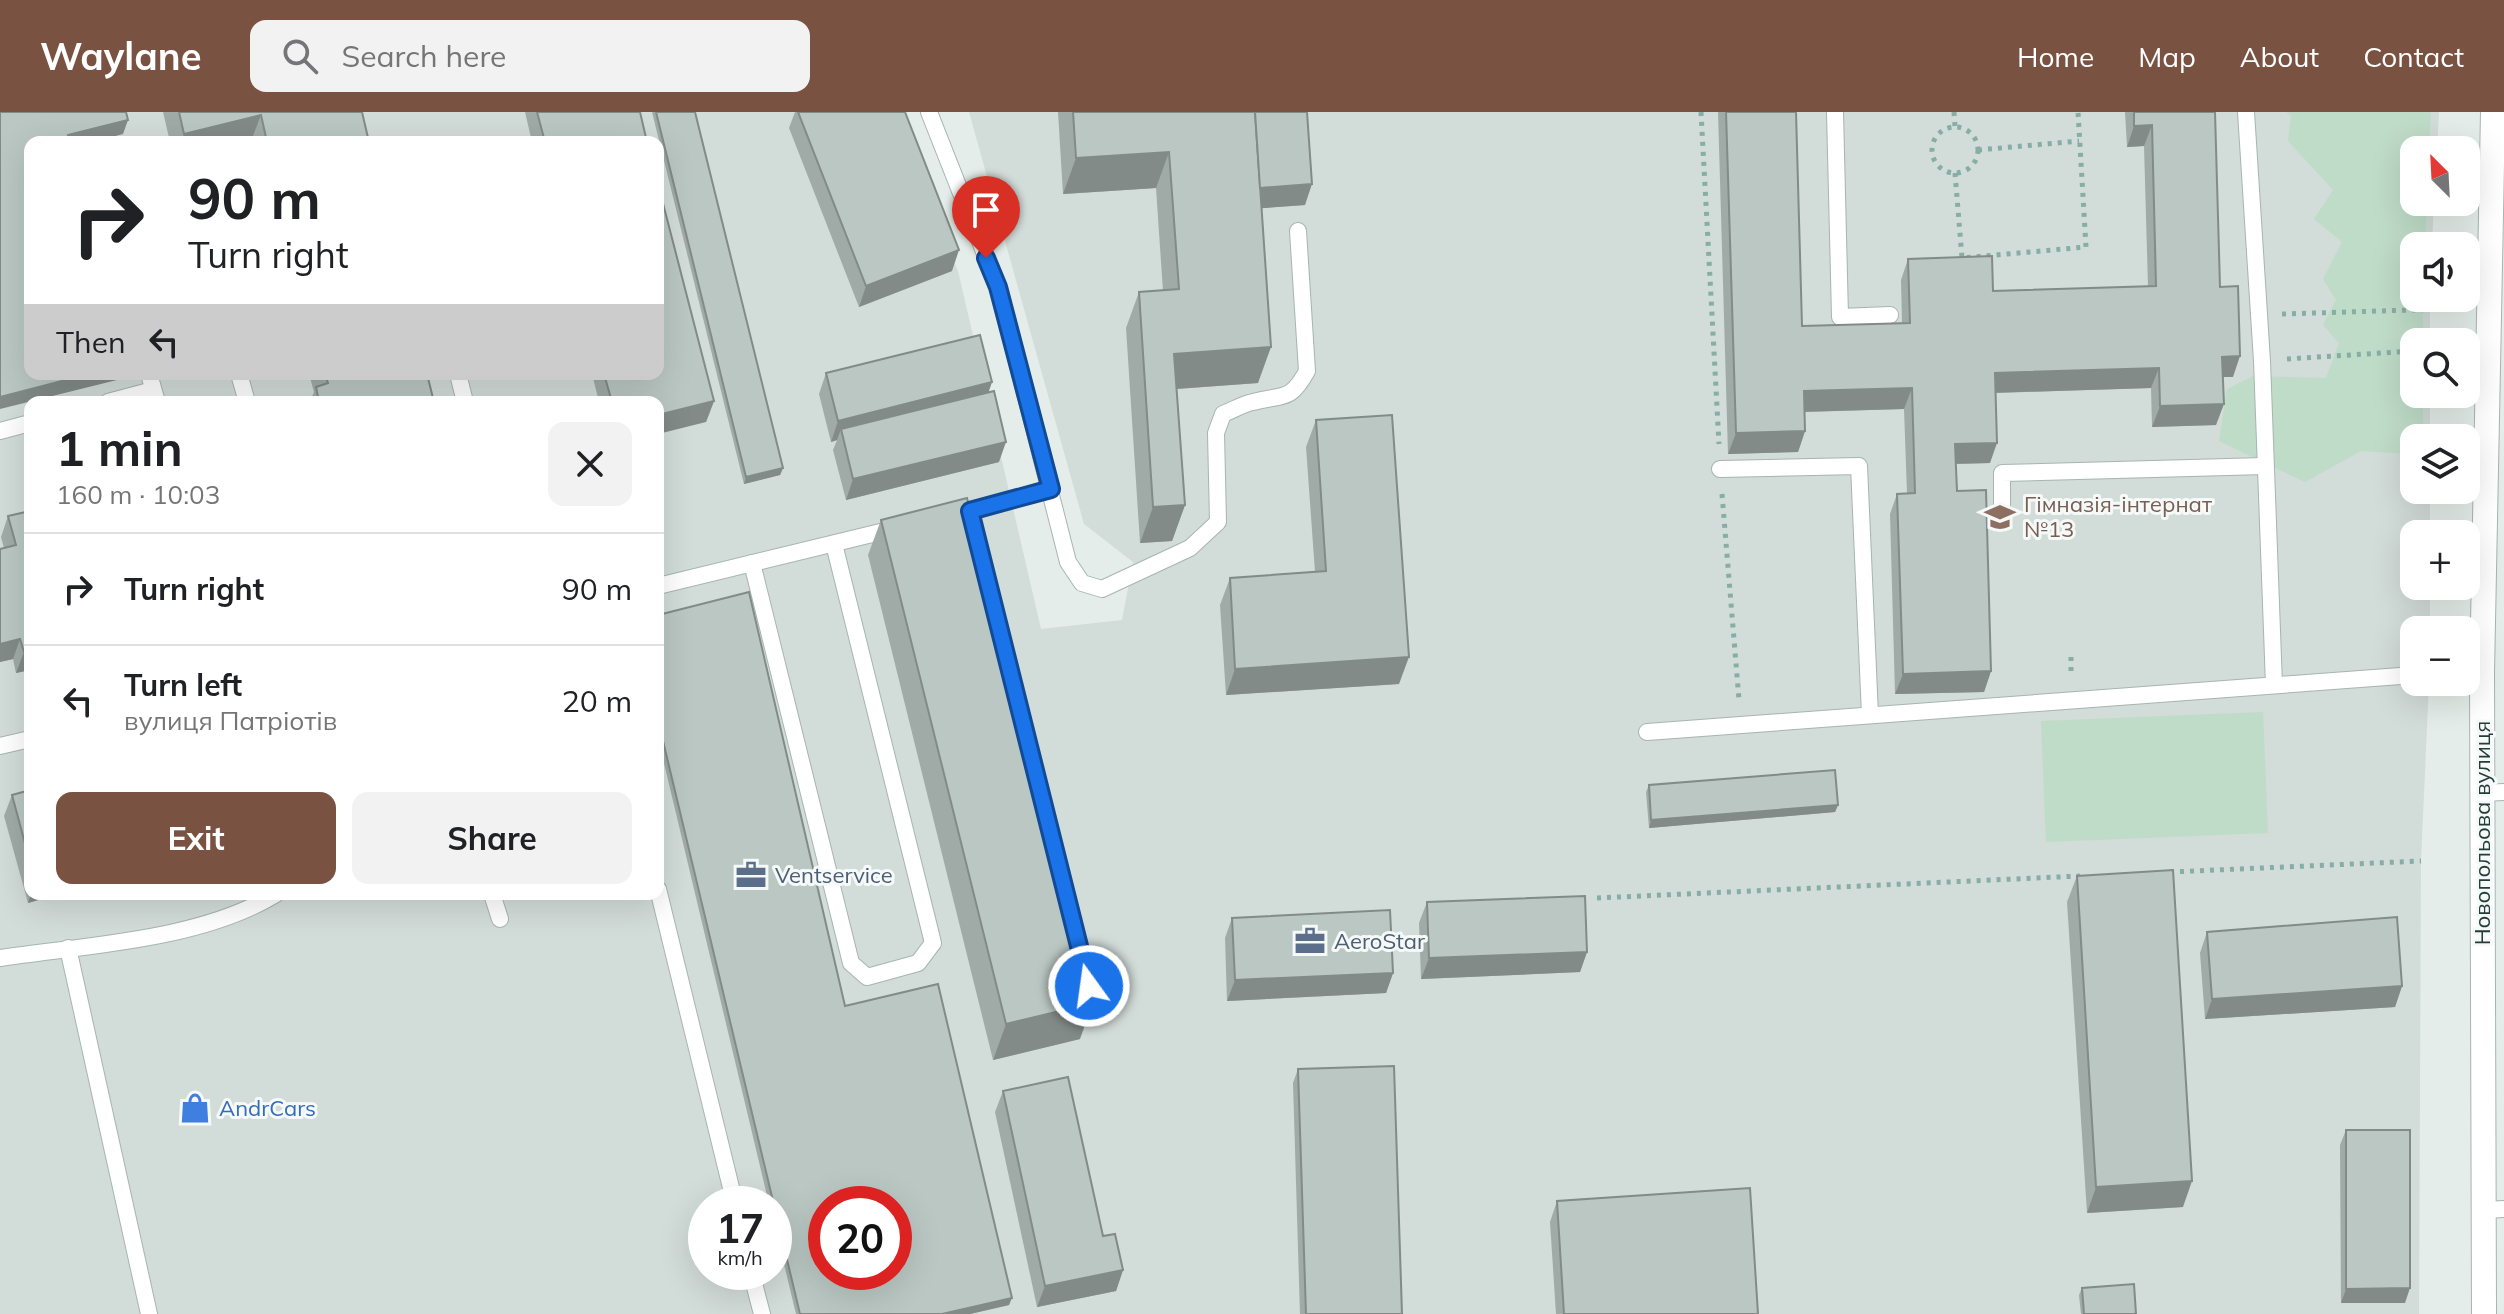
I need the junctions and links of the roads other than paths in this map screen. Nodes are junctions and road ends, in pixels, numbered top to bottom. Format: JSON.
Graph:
{"nodes":[{"id":1,"x":929,"y":112,"type":"edge"},
{"id":2,"x":1835,"y":112,"type":"edge"},
{"id":3,"x":2246,"y":112,"type":"edge"},
{"id":4,"x":2493,"y":112,"type":"edge"},
{"id":5,"x":1298,"y":231,"type":"dead end"},
{"id":6,"x":1890,"y":315,"type":"dead end"},
{"id":7,"x":153,"y":389,"type":"edge"},
{"id":8,"x":129,"y":396,"type":"edge"},
{"id":9,"x":24,"y":425,"type":"edge"},
{"id":10,"x":0,"y":431,"type":"edge"},
{"id":11,"x":2265,"y":466,"type":"junction"},
{"id":12,"x":1720,"y":469,"type":"road end"},
{"id":13,"x":1051,"y":489,"type":"junction"},
{"id":14,"x":970,"y":511,"type":"junction"},
{"id":15,"x":940,"y":518,"type":"edge"},
{"id":16,"x":2002,"y":520,"type":"dead end"},
{"id":17,"x":909,"y":525,"type":"edge"},
{"id":18,"x":834,"y":544,"type":"junction"},
{"id":19,"x":752,"y":563,"type":"junction"},
{"id":20,"x":664,"y":585,"type":"edge"},
{"id":21,"x":2476,"y":616,"type":"edge"},
{"id":22,"x":2400,"y":676,"type":"edge"},
{"id":23,"x":2274,"y":685,"type":"junction"},
{"id":24,"x":2478,"y":696,"type":"edge"},
{"id":25,"x":1870,"y":715,"type":"junction"},
{"id":26,"x":1647,"y":732,"type":"dead end"},
{"id":27,"x":24,"y":740,"type":"edge"},
{"id":28,"x":0,"y":746,"type":"edge"},
{"id":29,"x":2493,"y":792,"type":"edge"},
{"id":30,"x":266,"y":900,"type":"edge"},
{"id":31,"x":494,"y":900,"type":"edge"},
{"id":32,"x":661,"y":900,"type":"edge"},
{"id":33,"x":500,"y":919,"type":"dead end"},
{"id":34,"x":68,"y":948,"type":"junction"},
{"id":35,"x":0,"y":958,"type":"edge"},
{"id":36,"x":1089,"y":986,"type":"edge"},
{"id":37,"x":731,"y":1186,"type":"edge"},
{"id":38,"x":2494,"y":1210,"type":"edge"},
{"id":39,"x":756,"y":1290,"type":"edge"},
{"id":40,"x":149,"y":1314,"type":"edge"},
{"id":41,"x":762,"y":1314,"type":"edge"},
{"id":42,"x":2484,"y":1314,"type":"edge"}],
"edges":[{"from":1,"to":13,"type":"lane"},
{"from":2,"to":6,"type":"lane"},
{"from":3,"to":11,"type":"lane"},
{"from":4,"to":21,"type":"street","name":"Новопольова вулиця"},
{"from":5,"to":13,"type":"lane"},
{"from":7,"to":8,"type":"lane"},
{"from":9,"to":10,"type":"lane"},
{"from":11,"to":16,"type":"lane"},
{"from":11,"to":23,"type":"lane"},
{"from":12,"to":25,"type":"lane"},
{"from":13,"to":14,"type":"lane"},
{"from":14,"to":15,"type":"lane"},
{"from":14,"to":36,"type":"lane"},
{"from":17,"to":18,"type":"lane"},
{"from":18,"to":19,"type":"lane"},
{"from":18,"to":19,"type":"lane"},
{"from":19,"to":20,"type":"lane"},
{"from":22,"to":23,"type":"lane"},
{"from":23,"to":25,"type":"lane"},
{"from":24,"to":29,"type":"street","name":"Новопольова вулиця"},
{"from":25,"to":26,"type":"lane"},
{"from":27,"to":28,"type":"lane"},
{"from":29,"to":38,"type":"street","name":"Новопольова вулиця"},
{"from":30,"to":34,"type":"lane"},
{"from":31,"to":33,"type":"lane"},
{"from":32,"to":37,"type":"lane"},
{"from":34,"to":35,"type":"lane"},
{"from":34,"to":40,"type":"lane"},
{"from":38,"to":42,"type":"street","name":"Новопольова вулиця"},
{"from":39,"to":41,"type":"lane"}]}
